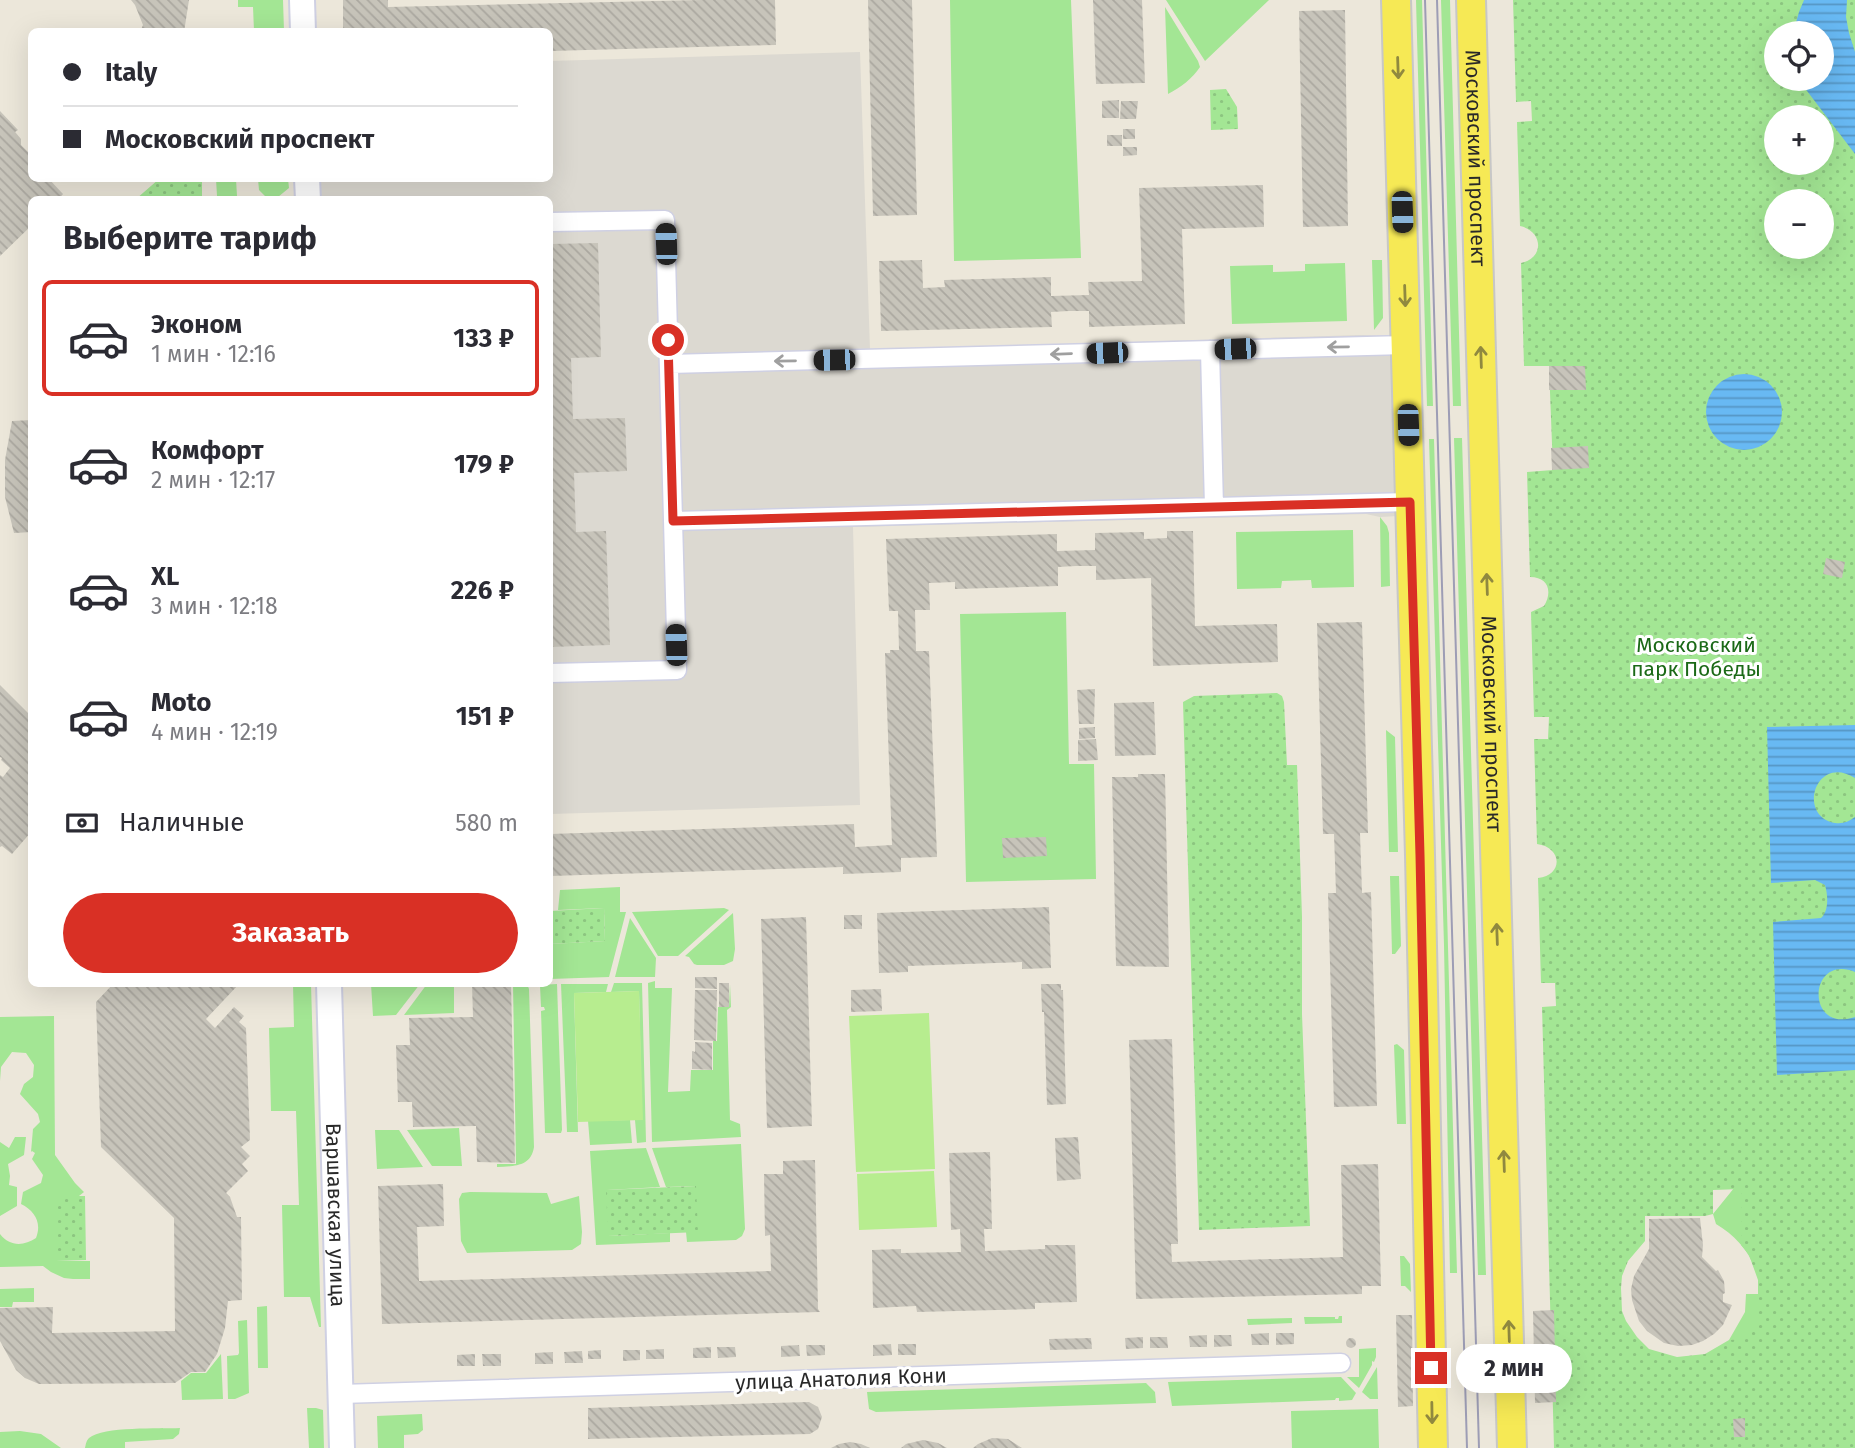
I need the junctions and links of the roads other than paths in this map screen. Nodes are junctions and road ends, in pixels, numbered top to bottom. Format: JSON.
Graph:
{"nodes":[{"id":1,"x":302,"y":0,"type":"edge"},
{"id":2,"x":1396,"y":0,"type":"edge"},
{"id":3,"x":1471,"y":0,"type":"edge"},
{"id":4,"x":303,"y":28,"type":"edge"},
{"id":5,"x":553,"y":222,"type":"edge"},
{"id":6,"x":1406,"y":345,"type":"junction"},
{"id":7,"x":1210,"y":350,"type":"junction"},
{"id":8,"x":669,"y":364,"type":"junction"},
{"id":9,"x":1410,"y":502,"type":"junction"},
{"id":10,"x":1214,"y":507,"type":"junction"},
{"id":11,"x":673,"y":521,"type":"junction"},
{"id":12,"x":553,"y":673,"type":"edge"},
{"id":13,"x":329,"y":987,"type":"edge"},
{"id":14,"x":1341,"y":1363,"type":"dead end"},
{"id":15,"x":341,"y":1394,"type":"junction"},
{"id":16,"x":342,"y":1448,"type":"edge"},
{"id":17,"x":1433,"y":1448,"type":"edge"},
{"id":18,"x":1513,"y":1448,"type":"edge"}],
"edges":[{"from":1,"to":4,"type":"street"},
{"from":2,"to":6,"type":"main road","one_way":true},
{"from":18,"to":3,"type":"main road","name":"Московский проспект","one_way":true},
{"from":5,"to":8,"type":"street"},
{"from":6,"to":7,"type":"street","one_way":true},
{"from":6,"to":9,"type":"main road"},
{"from":7,"to":8,"type":"street","one_way":true},
{"from":7,"to":10,"type":"street"},
{"from":8,"to":11,"type":"street"},
{"from":9,"to":10,"type":"street"},
{"from":9,"to":17,"type":"main road","one_way":true},
{"from":10,"to":11,"type":"street"},
{"from":11,"to":12,"type":"street"},
{"from":13,"to":15,"type":"street","name":"Варшавская улица"},
{"from":14,"to":15,"type":"street","name":"улица Анатолия Кони"},
{"from":15,"to":16,"type":"street","name":"Варшавская улица"}]}
